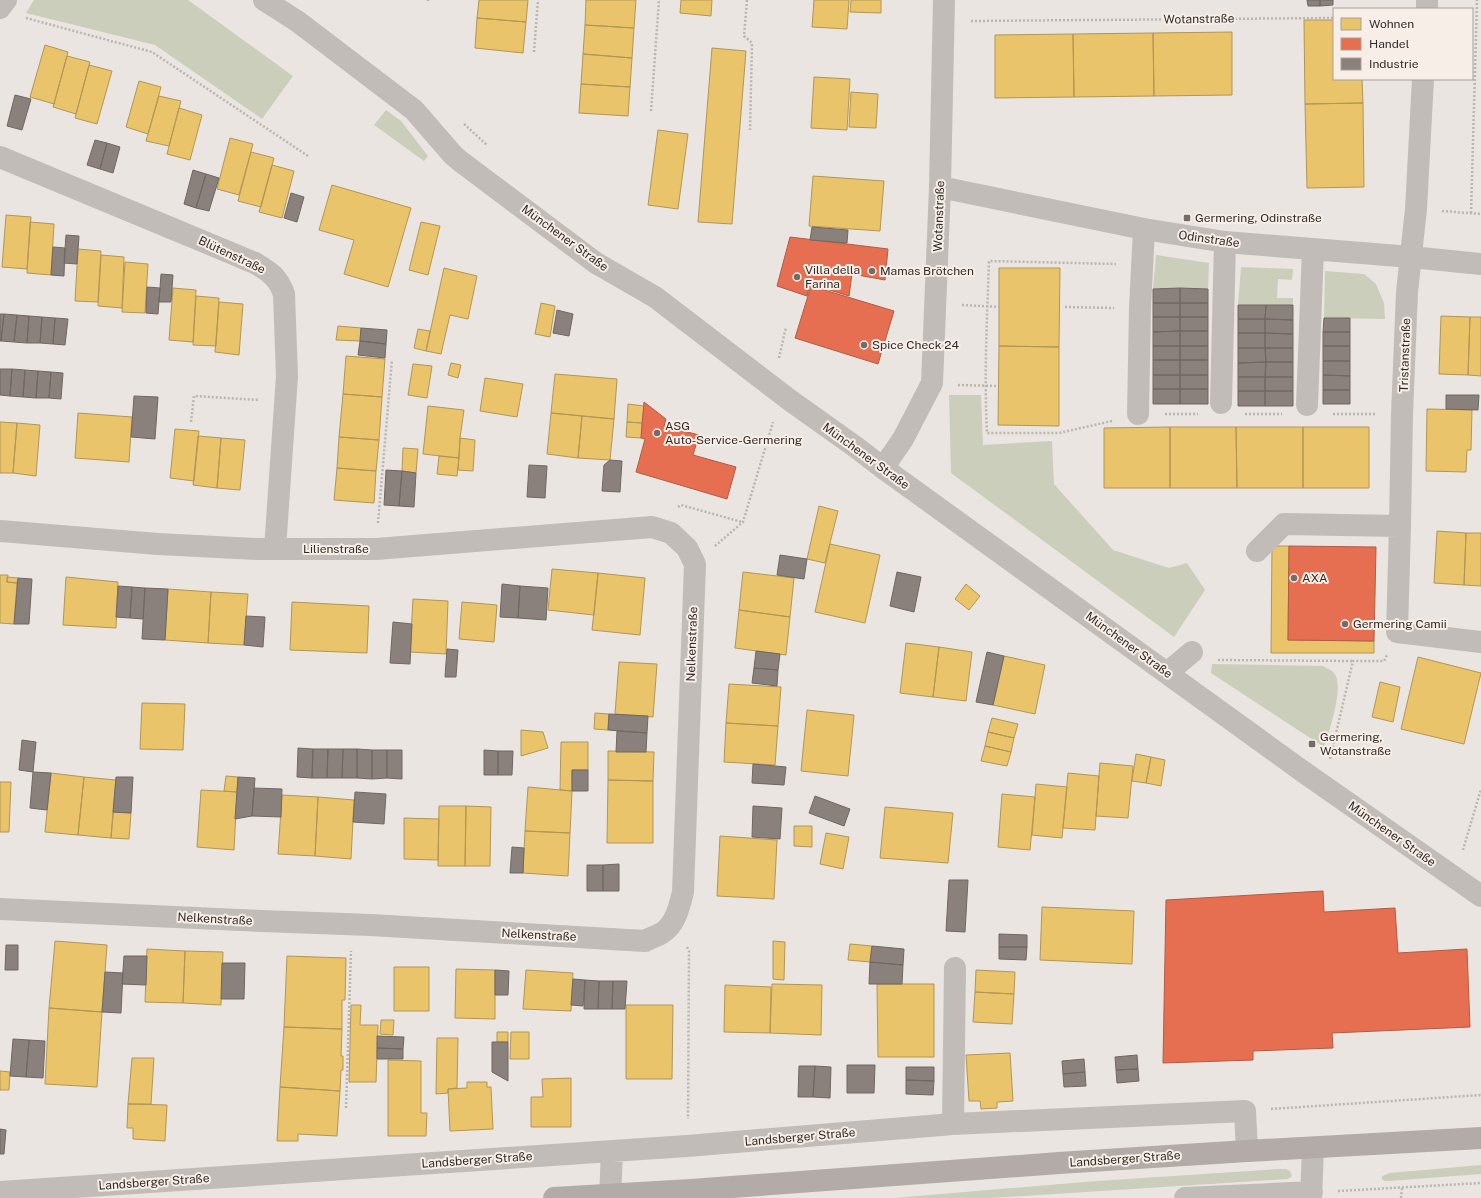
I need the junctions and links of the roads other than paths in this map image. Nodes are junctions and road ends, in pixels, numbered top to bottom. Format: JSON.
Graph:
{"nodes":[{"id":1,"x":6,"y":0,"type":"edge"},
{"id":2,"x":264,"y":0,"type":"edge"},
{"id":3,"x":944,"y":0,"type":"edge"},
{"id":4,"x":0,"y":8,"type":"edge"},
{"id":5,"x":1423,"y":80,"type":"edge"},
{"id":6,"x":0,"y":157,"type":"edge"},
{"id":7,"x":940,"y":187,"type":"junction"},
{"id":8,"x":1144,"y":229,"type":"junction"},
{"id":9,"x":1225,"y":242,"type":"junction"},
{"id":10,"x":1313,"y":249,"type":"junction"},
{"id":11,"x":1411,"y":257,"type":"junction"},
{"id":12,"x":1481,"y":264,"type":"edge"},
{"id":13,"x":1221,"y":403,"type":"dead end"},
{"id":14,"x":1307,"y":405,"type":"dead end"},
{"id":15,"x":1138,"y":414,"type":"dead end"},
{"id":16,"x":883,"y":468,"type":"junction"},
{"id":17,"x":1400,"y":526,"type":"junction"},
{"id":18,"x":0,"y":531,"type":"edge"},
{"id":19,"x":275,"y":549,"type":"junction"},
{"id":20,"x":1258,"y":551,"type":"dead end"},
{"id":21,"x":695,"y":564,"type":"joint"},
{"id":22,"x":1481,"y":642,"type":"edge"},
{"id":23,"x":1481,"y":896,"type":"edge"},
{"id":24,"x":0,"y":909,"type":"edge"},
{"id":25,"x":955,"y":968,"type":"dead end"},
{"id":26,"x":954,"y":1124,"type":"junction"},
{"id":27,"x":1481,"y":1138,"type":"edge"},
{"id":28,"x":1313,"y":1148,"type":"junction"},
{"id":29,"x":612,"y":1151,"type":"junction"},
{"id":30,"x":1248,"y":1151,"type":"junction"},
{"id":31,"x":0,"y":1192,"type":"edge"},
{"id":32,"x":726,"y":1193,"type":"edge"},
{"id":33,"x":1312,"y":1195,"type":"edge"},
{"id":34,"x":610,"y":1196,"type":"edge"},
{"id":35,"x":554,"y":1198,"type":"edge"},
{"id":36,"x":1185,"y":1198,"type":"edge"}],
"edges":[{"from":1,"to":4,"type":"street"},
{"from":2,"to":16,"type":"street","name":"Münchener Straße"},
{"from":3,"to":7,"type":"street","name":"Wotanstraße"},
{"from":5,"to":11,"type":"street","name":"Tristanstraße"},
{"from":6,"to":19,"type":"street","name":"Blütenstraße"},
{"from":7,"to":8,"type":"street","name":"Odinstraße"},
{"from":7,"to":16,"type":"street","name":"Wotanstraße"},
{"from":8,"to":9,"type":"street","name":"Odinstraße"},
{"from":8,"to":15,"type":"street"},
{"from":9,"to":10,"type":"street","name":"Odinstraße"},
{"from":9,"to":13,"type":"street"},
{"from":10,"to":11,"type":"street","name":"Odinstraße"},
{"from":10,"to":14,"type":"street"},
{"from":11,"to":12,"type":"street","name":"Odinstraße"},
{"from":11,"to":17,"type":"street","name":"Tristanstraße"},
{"from":16,"to":23,"type":"street","name":"Münchener Straße"},
{"from":17,"to":20,"type":"street"},
{"from":17,"to":22,"type":"street","name":"Tristanstraße"},
{"from":18,"to":19,"type":"street","name":"Lilienstraße"},
{"from":19,"to":21,"type":"street","name":"Lilienstraße"},
{"from":21,"to":24,"type":"street","name":"Nelkenstraße"},
{"from":25,"to":26,"type":"street"},
{"from":26,"to":29,"type":"street","name":"Landsberger Straße"},
{"from":26,"to":30,"type":"street","name":"Landsberger Straße"},
{"from":27,"to":28,"type":"main road","name":"Landsberger Straße"},
{"from":28,"to":30,"type":"main road","name":"Landsberger Straße"},
{"from":28,"to":33,"type":"street"},
{"from":29,"to":31,"type":"street","name":"Landsberger Straße"},
{"from":29,"to":34,"type":"street"},
{"from":30,"to":32,"type":"main road","name":"Landsberger Straße"},
{"from":32,"to":34,"type":"main road","name":"Landsberger Straße"},
{"from":33,"to":36,"type":"street"},
{"from":34,"to":35,"type":"main road","name":"Landsberger Straße"}]}
